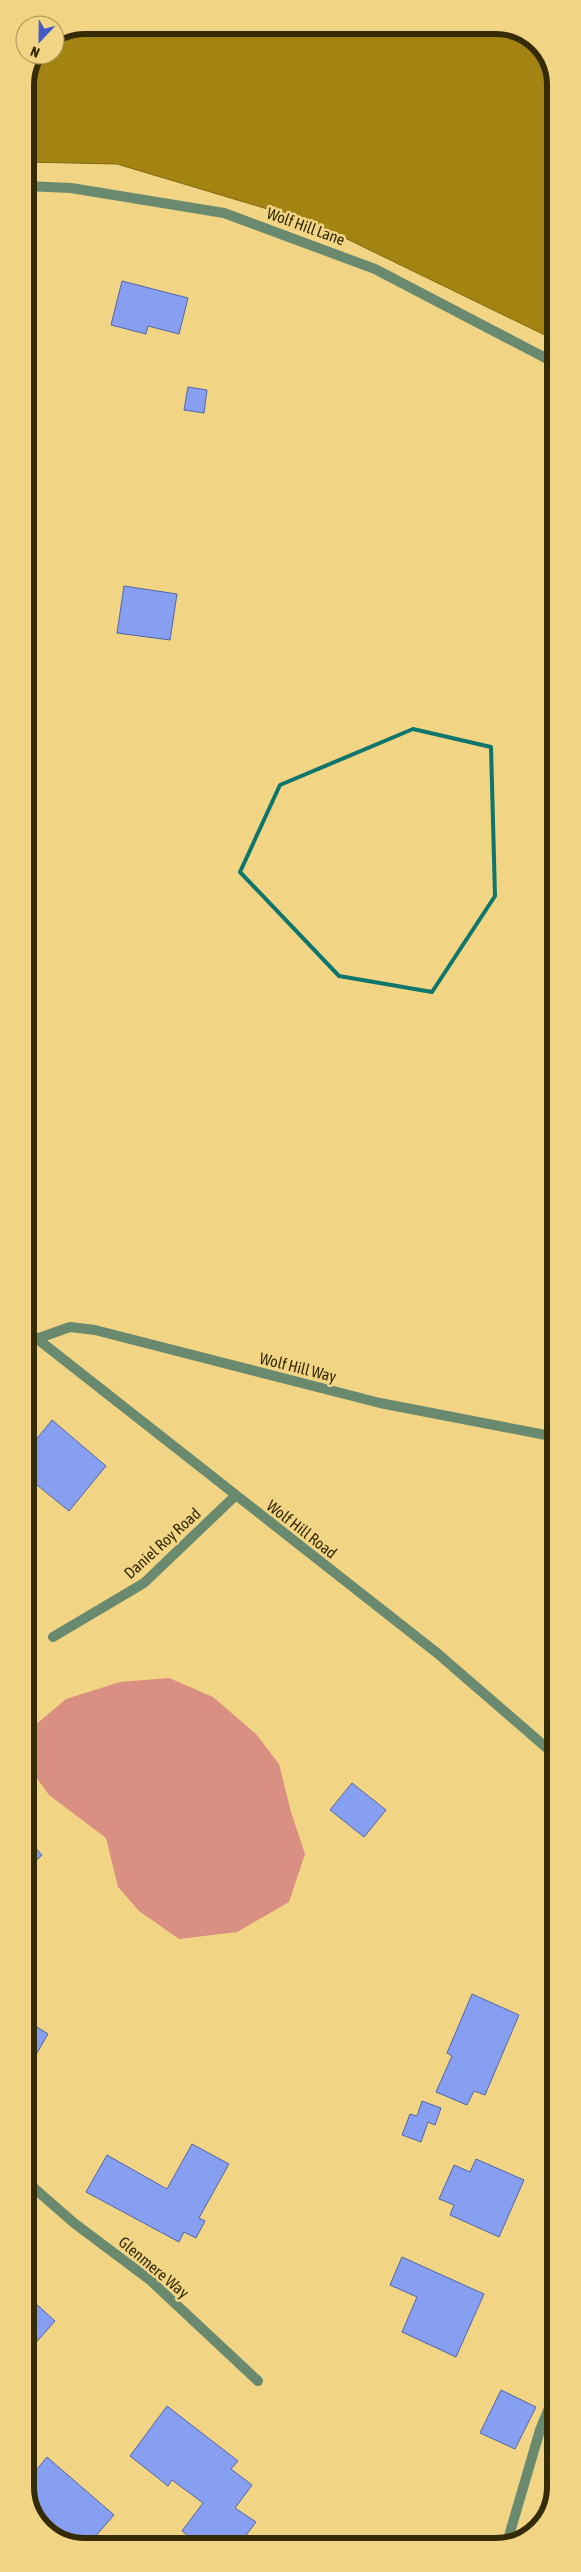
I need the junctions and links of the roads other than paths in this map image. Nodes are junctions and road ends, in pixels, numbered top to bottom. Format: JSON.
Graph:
{"nodes":[{"id":1,"x":34,"y":186,"type":"edge"},
{"id":2,"x":547,"y":359,"type":"edge"},
{"id":3,"x":36,"y":1339,"type":"joint"},
{"id":4,"x":547,"y":1435,"type":"edge"},
{"id":5,"x":236,"y":1496,"type":"junction"},
{"id":6,"x":53,"y":1637,"type":"dead end"},
{"id":7,"x":547,"y":1748,"type":"edge"},
{"id":8,"x":34,"y":2189,"type":"edge"},
{"id":9,"x":258,"y":2382,"type":"dead end"},
{"id":10,"x":547,"y":2413,"type":"edge"},
{"id":11,"x":509,"y":2536,"type":"edge"}],
"edges":[{"from":1,"to":2,"type":"street","name":"Wolf Hill Lane"},
{"from":3,"to":4,"type":"street","name":"Wolf Hill Way"},
{"from":3,"to":5,"type":"street","name":"Wolf Hill Road"},
{"from":5,"to":6,"type":"street","name":"Daniel Roy Road"},
{"from":5,"to":7,"type":"street","name":"Wolf Hill Road"},
{"from":8,"to":9,"type":"street","name":"Glenmere Way"},
{"from":10,"to":11,"type":"street"}]}
